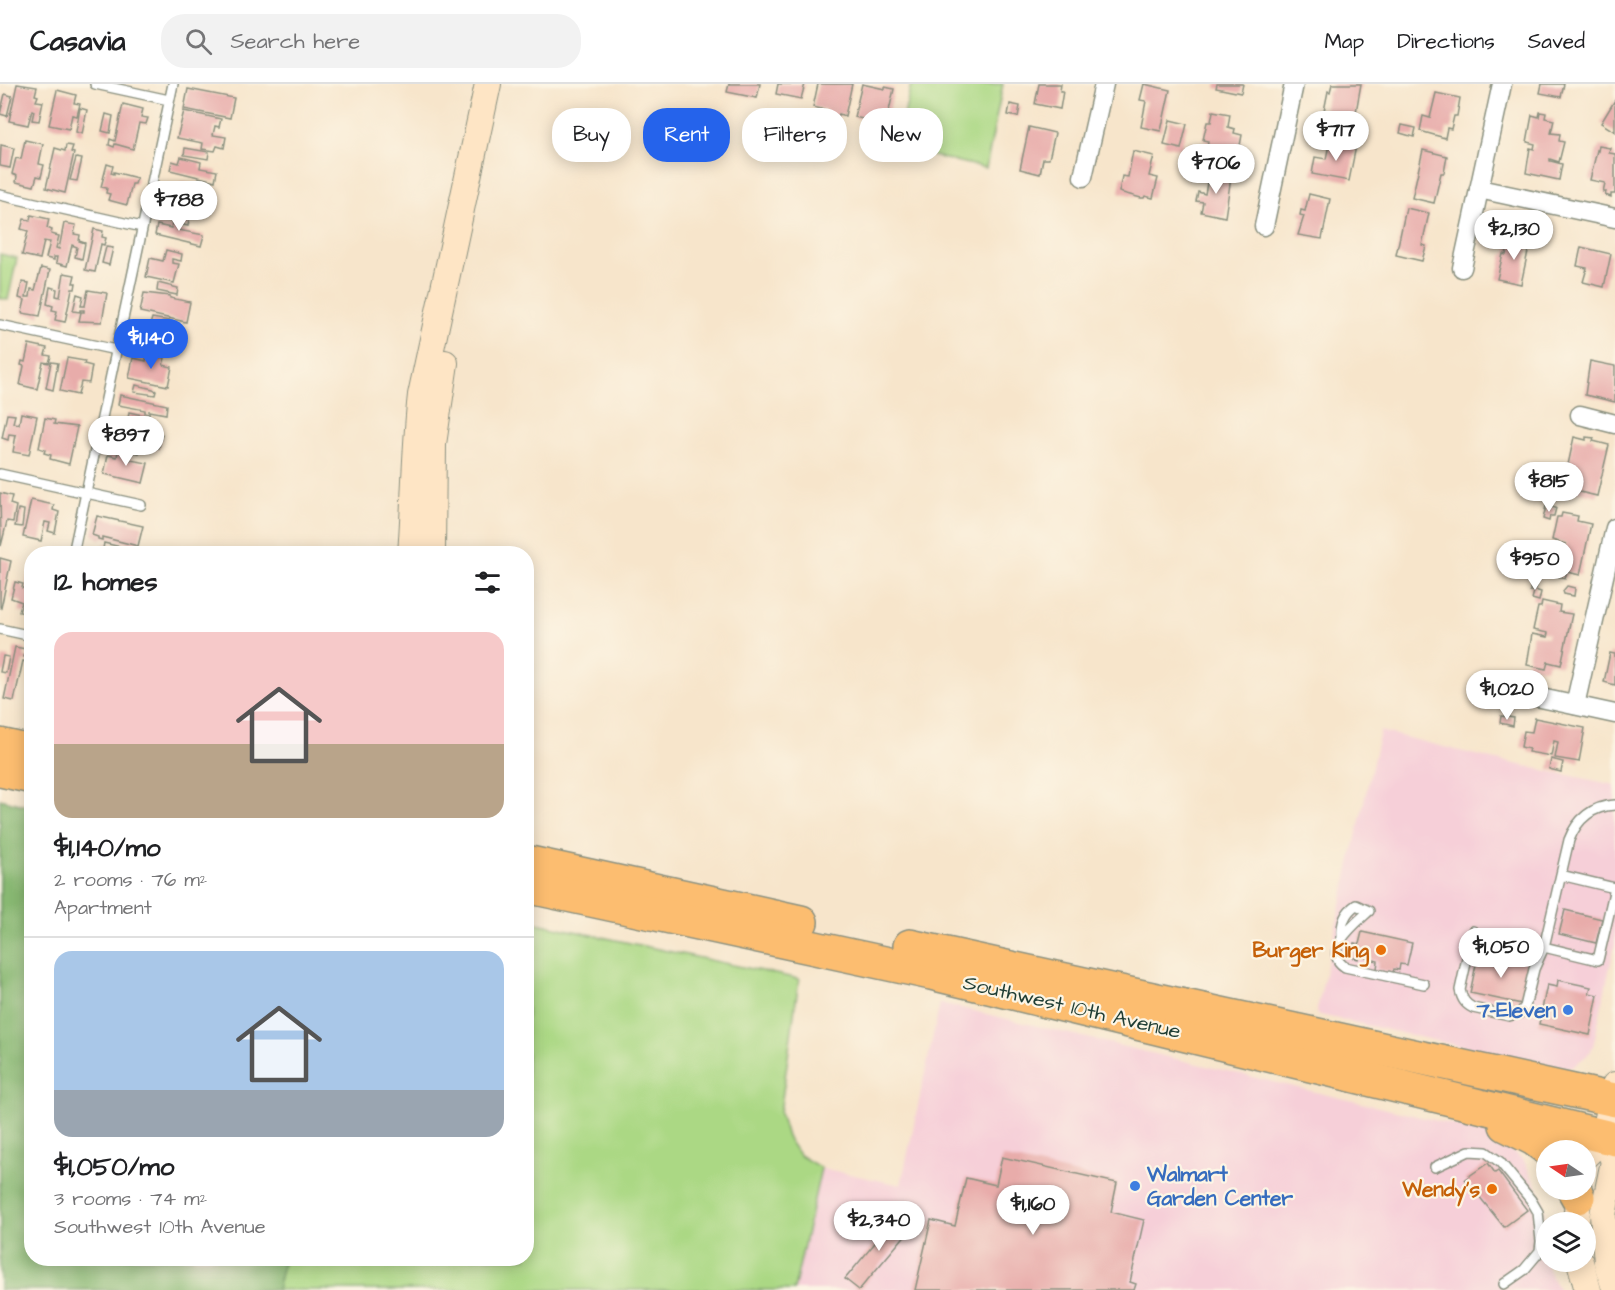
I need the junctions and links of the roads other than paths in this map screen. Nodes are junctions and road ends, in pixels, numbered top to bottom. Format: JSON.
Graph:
{"nodes":[{"id":1,"x":95,"y":84,"type":"edge"},
{"id":2,"x":173,"y":84,"type":"edge"},
{"id":3,"x":488,"y":84,"type":"edge"},
{"id":4,"x":506,"y":84,"type":"edge"},
{"id":5,"x":1104,"y":84,"type":"edge"},
{"id":6,"x":1294,"y":84,"type":"edge"},
{"id":7,"x":1502,"y":84,"type":"edge"},
{"id":8,"x":169,"y":100,"type":"junction"},
{"id":9,"x":1083,"y":177,"type":"dead end"},
{"id":10,"x":1479,"y":189,"type":"junction"},
{"id":11,"x":0,"y":195,"type":"edge"},
{"id":12,"x":1615,"y":218,"type":"edge"},
{"id":13,"x":142,"y":226,"type":"junction"},
{"id":14,"x":1264,"y":226,"type":"dead end"},
{"id":15,"x":1462,"y":268,"type":"dead end"},
{"id":16,"x":0,"y":325,"type":"edge"},
{"id":17,"x":116,"y":350,"type":"junction"},
{"id":18,"x":1580,"y":416,"type":"dead end"},
{"id":19,"x":1615,"y":424,"type":"edge"},
{"id":20,"x":0,"y":474,"type":"edge"},
{"id":21,"x":86,"y":493,"type":"junction"},
{"id":22,"x":141,"y":505,"type":"dead end"},
{"id":23,"x":1615,"y":528,"type":"edge"},
{"id":24,"x":75,"y":546,"type":"edge"},
{"id":25,"x":412,"y":546,"type":"edge"},
{"id":26,"x":432,"y":546,"type":"edge"},
{"id":27,"x":1611,"y":561,"type":"edge"},
{"id":28,"x":0,"y":629,"type":"edge"},
{"id":29,"x":24,"y":634,"type":"edge"},
{"id":30,"x":1518,"y":693,"type":"dead end"},
{"id":31,"x":1575,"y":705,"type":"junction"},
{"id":32,"x":1615,"y":714,"type":"edge"},
{"id":33,"x":0,"y":745,"type":"edge"},
{"id":34,"x":24,"y":750,"type":"edge"},
{"id":35,"x":0,"y":770,"type":"edge"},
{"id":36,"x":24,"y":775,"type":"edge"},
{"id":37,"x":1615,"y":805,"type":"edge"},
{"id":38,"x":534,"y":864,"type":"edge"},
{"id":39,"x":1561,"y":875,"type":"junction"},
{"id":40,"x":534,"y":888,"type":"edge"},
{"id":41,"x":1473,"y":932,"type":"dead end"},
{"id":42,"x":1342,"y":937,"type":"junction"},
{"id":43,"x":1544,"y":947,"type":"junction"},
{"id":44,"x":1424,"y":984,"type":"dead end"},
{"id":45,"x":1614,"y":1095,"type":"edge"},
{"id":46,"x":1477,"y":1106,"type":"junction"},
{"id":47,"x":1536,"y":1140,"type":"edge"},
{"id":48,"x":1602,"y":1144,"type":"edge"},
{"id":49,"x":1435,"y":1167,"type":"dead end"},
{"id":50,"x":1583,"y":1272,"type":"edge"},
{"id":51,"x":1504,"y":1284,"type":"dead end"},
{"id":52,"x":1615,"y":1288,"type":"edge"},
{"id":53,"x":1588,"y":1290,"type":"edge"}],
"edges":[{"from":1,"to":8,"type":"lane"},
{"from":2,"to":8,"type":"lane"},
{"from":3,"to":25,"type":"street"},
{"from":4,"to":26,"type":"street"},
{"from":5,"to":9,"type":"street"},
{"from":6,"to":14,"type":"street"},
{"from":7,"to":10,"type":"street"},
{"from":8,"to":13,"type":"lane"},
{"from":10,"to":12,"type":"street"},
{"from":10,"to":15,"type":"street"},
{"from":11,"to":13,"type":"lane"},
{"from":13,"to":17,"type":"lane"},
{"from":16,"to":17,"type":"lane"},
{"from":17,"to":21,"type":"lane"},
{"from":18,"to":19,"type":"street"},
{"from":20,"to":21,"type":"lane"},
{"from":21,"to":22,"type":"lane"},
{"from":21,"to":24,"type":"lane"},
{"from":23,"to":27,"type":"street"},
{"from":27,"to":31,"type":"street"},
{"from":28,"to":29,"type":"lane"},
{"from":30,"to":31,"type":"street"},
{"from":31,"to":32,"type":"street"},
{"from":33,"to":34,"type":"highway"},
{"from":35,"to":36,"type":"highway"},
{"from":37,"to":39,"type":"lane"},
{"from":38,"to":45,"type":"highway","name":"Southwest 10th Avenue"},
{"from":39,"to":43,"type":"lane"},
{"from":39,"to":43,"type":"lane"},
{"from":40,"to":46,"type":"highway","name":"Southwest 10th Avenue"},
{"from":41,"to":43,"type":"lane"},
{"from":42,"to":42,"type":"lane"},
{"from":42,"to":44,"type":"lane"},
{"from":45,"to":48,"type":"street"},
{"from":46,"to":47,"type":"highway"},
{"from":46,"to":48,"type":"highway","name":"Southwest 10th Avenue"},
{"from":48,"to":52,"type":"street"},
{"from":49,"to":51,"type":"lane"},
{"from":50,"to":53,"type":"street"}]}
